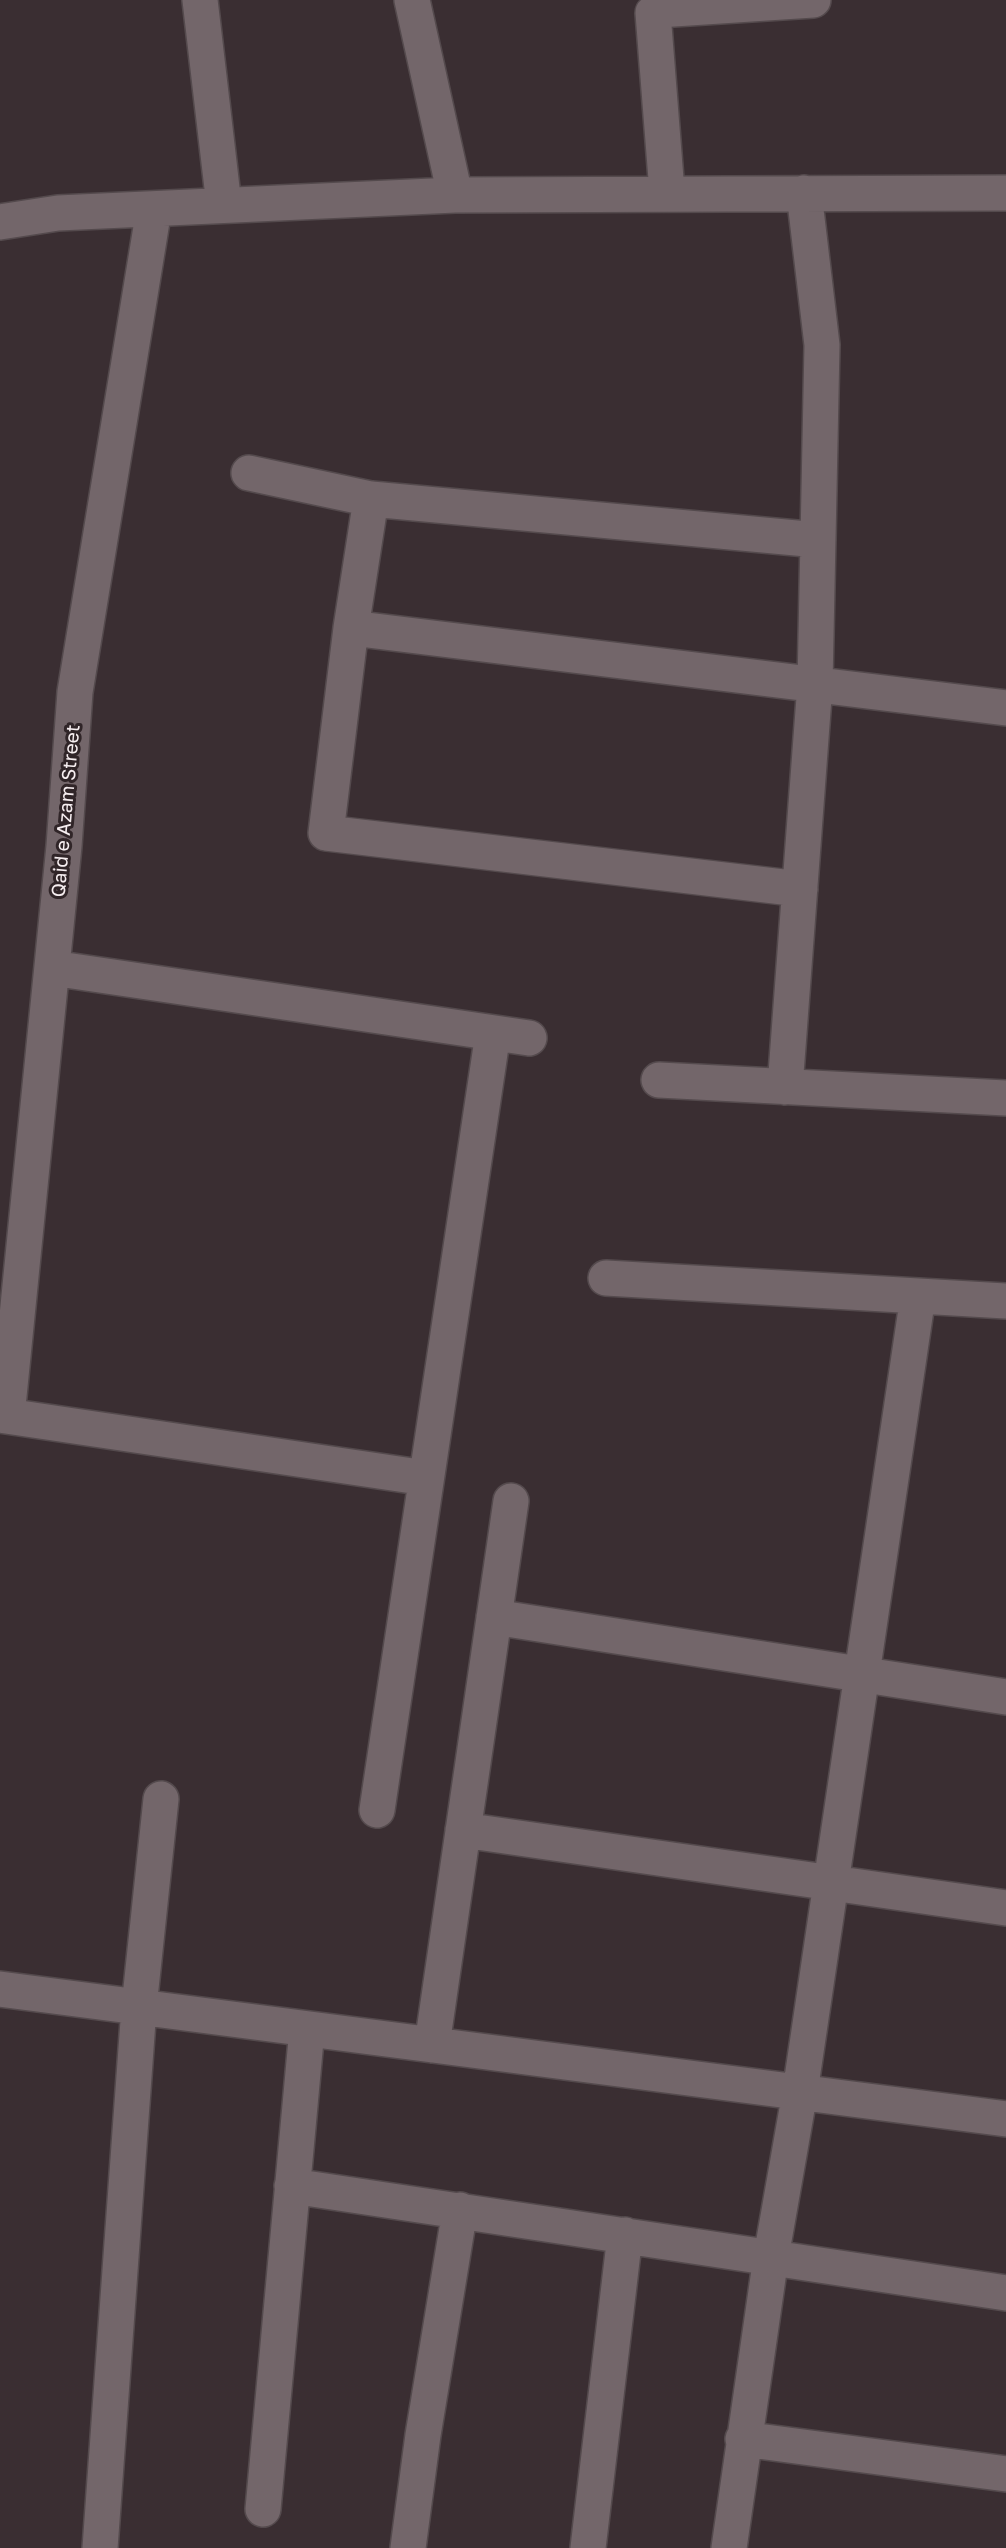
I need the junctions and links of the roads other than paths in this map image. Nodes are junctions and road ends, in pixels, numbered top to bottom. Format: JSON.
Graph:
{"nodes":[{"id":1,"x":200,"y":0,"type":"edge"},
{"id":2,"x":412,"y":0,"type":"edge"},
{"id":3,"x":813,"y":0,"type":"edge"},
{"id":4,"x":667,"y":192,"type":"junction"},
{"id":5,"x":804,"y":193,"type":"junction"},
{"id":6,"x":1006,"y":193,"type":"edge"},
{"id":7,"x":455,"y":195,"type":"junction"},
{"id":8,"x":224,"y":205,"type":"junction"},
{"id":9,"x":154,"y":209,"type":"junction"},
{"id":10,"x":0,"y":222,"type":"edge"},
{"id":11,"x":249,"y":473,"type":"dead end"},
{"id":12,"x":371,"y":499,"type":"junction"},
{"id":13,"x":818,"y":540,"type":"junction"},
{"id":14,"x":351,"y":628,"type":"junction"},
{"id":15,"x":815,"y":684,"type":"junction"},
{"id":16,"x":1006,"y":708,"type":"edge"},
{"id":17,"x":800,"y":889,"type":"junction"},
{"id":18,"x":52,"y":968,"type":"junction"},
{"id":19,"x":493,"y":1033,"type":"junction"},
{"id":20,"x":529,"y":1038,"type":"dead end"},
{"id":21,"x":659,"y":1080,"type":"dead end"},
{"id":22,"x":785,"y":1087,"type":"junction"},
{"id":23,"x":1006,"y":1098,"type":"edge"},
{"id":24,"x":606,"y":1278,"type":"dead end"},
{"id":25,"x":918,"y":1296,"type":"junction"},
{"id":26,"x":1006,"y":1301,"type":"edge"},
{"id":27,"x":3,"y":1416,"type":"edge"},
{"id":28,"x":426,"y":1478,"type":"junction"},
{"id":29,"x":511,"y":1501,"type":"dead end"},
{"id":30,"x":494,"y":1617,"type":"junction"},
{"id":31,"x":862,"y":1675,"type":"junction"},
{"id":32,"x":1006,"y":1698,"type":"edge"},
{"id":33,"x":161,"y":1800,"type":"dead end"},
{"id":34,"x":377,"y":1810,"type":"dead end"},
{"id":35,"x":463,"y":1830,"type":"junction"},
{"id":36,"x":831,"y":1883,"type":"junction"},
{"id":37,"x":1006,"y":1908,"type":"edge"},
{"id":38,"x":0,"y":1989,"type":"edge"},
{"id":39,"x":139,"y":2007,"type":"junction"},
{"id":40,"x":307,"y":2029,"type":"junction"},
{"id":41,"x":432,"y":2045,"type":"junction"},
{"id":42,"x":800,"y":2092,"type":"junction"},
{"id":43,"x":1006,"y":2119,"type":"edge"},
{"id":44,"x":292,"y":2186,"type":"junction"},
{"id":45,"x":460,"y":2210,"type":"junction"},
{"id":46,"x":625,"y":2235,"type":"junction"},
{"id":47,"x":771,"y":2257,"type":"junction"},
{"id":48,"x":1006,"y":2293,"type":"edge"},
{"id":49,"x":743,"y":2440,"type":"junction"},
{"id":50,"x":1006,"y":2474,"type":"edge"},
{"id":51,"x":263,"y":2509,"type":"dead end"},
{"id":52,"x":100,"y":2548,"type":"edge"},
{"id":53,"x":408,"y":2548,"type":"edge"},
{"id":54,"x":588,"y":2548,"type":"edge"},
{"id":55,"x":729,"y":2548,"type":"edge"}],
"edges":[{"from":1,"to":8,"type":"street"},
{"from":2,"to":7,"type":"street"},
{"from":3,"to":4,"type":"street"},
{"from":4,"to":5,"type":"street"},
{"from":4,"to":7,"type":"street"},
{"from":5,"to":6,"type":"street"},
{"from":5,"to":13,"type":"street"},
{"from":7,"to":8,"type":"street"},
{"from":8,"to":9,"type":"street"},
{"from":9,"to":10,"type":"street"},
{"from":9,"to":18,"type":"street","name":"Qaid e Azam Street"},
{"from":11,"to":12,"type":"street"},
{"from":12,"to":13,"type":"street"},
{"from":12,"to":14,"type":"street"},
{"from":13,"to":15,"type":"street"},
{"from":14,"to":15,"type":"street"},
{"from":14,"to":17,"type":"street"},
{"from":15,"to":16,"type":"street"},
{"from":15,"to":17,"type":"street"},
{"from":17,"to":22,"type":"street"},
{"from":18,"to":19,"type":"street"},
{"from":18,"to":27,"type":"street","name":"Qaid e Azam Street"},
{"from":19,"to":20,"type":"street"},
{"from":19,"to":28,"type":"street"},
{"from":21,"to":22,"type":"street"},
{"from":22,"to":23,"type":"street"},
{"from":24,"to":25,"type":"street"},
{"from":25,"to":26,"type":"street"},
{"from":25,"to":31,"type":"street"},
{"from":27,"to":28,"type":"street"},
{"from":28,"to":34,"type":"street"},
{"from":29,"to":30,"type":"street"},
{"from":30,"to":31,"type":"street"},
{"from":30,"to":35,"type":"street"},
{"from":31,"to":32,"type":"street"},
{"from":31,"to":36,"type":"street"},
{"from":33,"to":39,"type":"street"},
{"from":35,"to":36,"type":"street"},
{"from":35,"to":41,"type":"street"},
{"from":36,"to":37,"type":"street"},
{"from":36,"to":42,"type":"street"},
{"from":38,"to":39,"type":"street"},
{"from":39,"to":40,"type":"street"},
{"from":39,"to":52,"type":"street"},
{"from":40,"to":41,"type":"street"},
{"from":40,"to":44,"type":"street"},
{"from":41,"to":42,"type":"street"},
{"from":42,"to":43,"type":"street"},
{"from":42,"to":47,"type":"street"},
{"from":44,"to":45,"type":"street"},
{"from":44,"to":51,"type":"street"},
{"from":45,"to":46,"type":"street"},
{"from":45,"to":53,"type":"street"},
{"from":46,"to":47,"type":"street"},
{"from":46,"to":54,"type":"street"},
{"from":47,"to":48,"type":"street"},
{"from":47,"to":49,"type":"street"},
{"from":49,"to":50,"type":"street"},
{"from":49,"to":55,"type":"street"}]}
